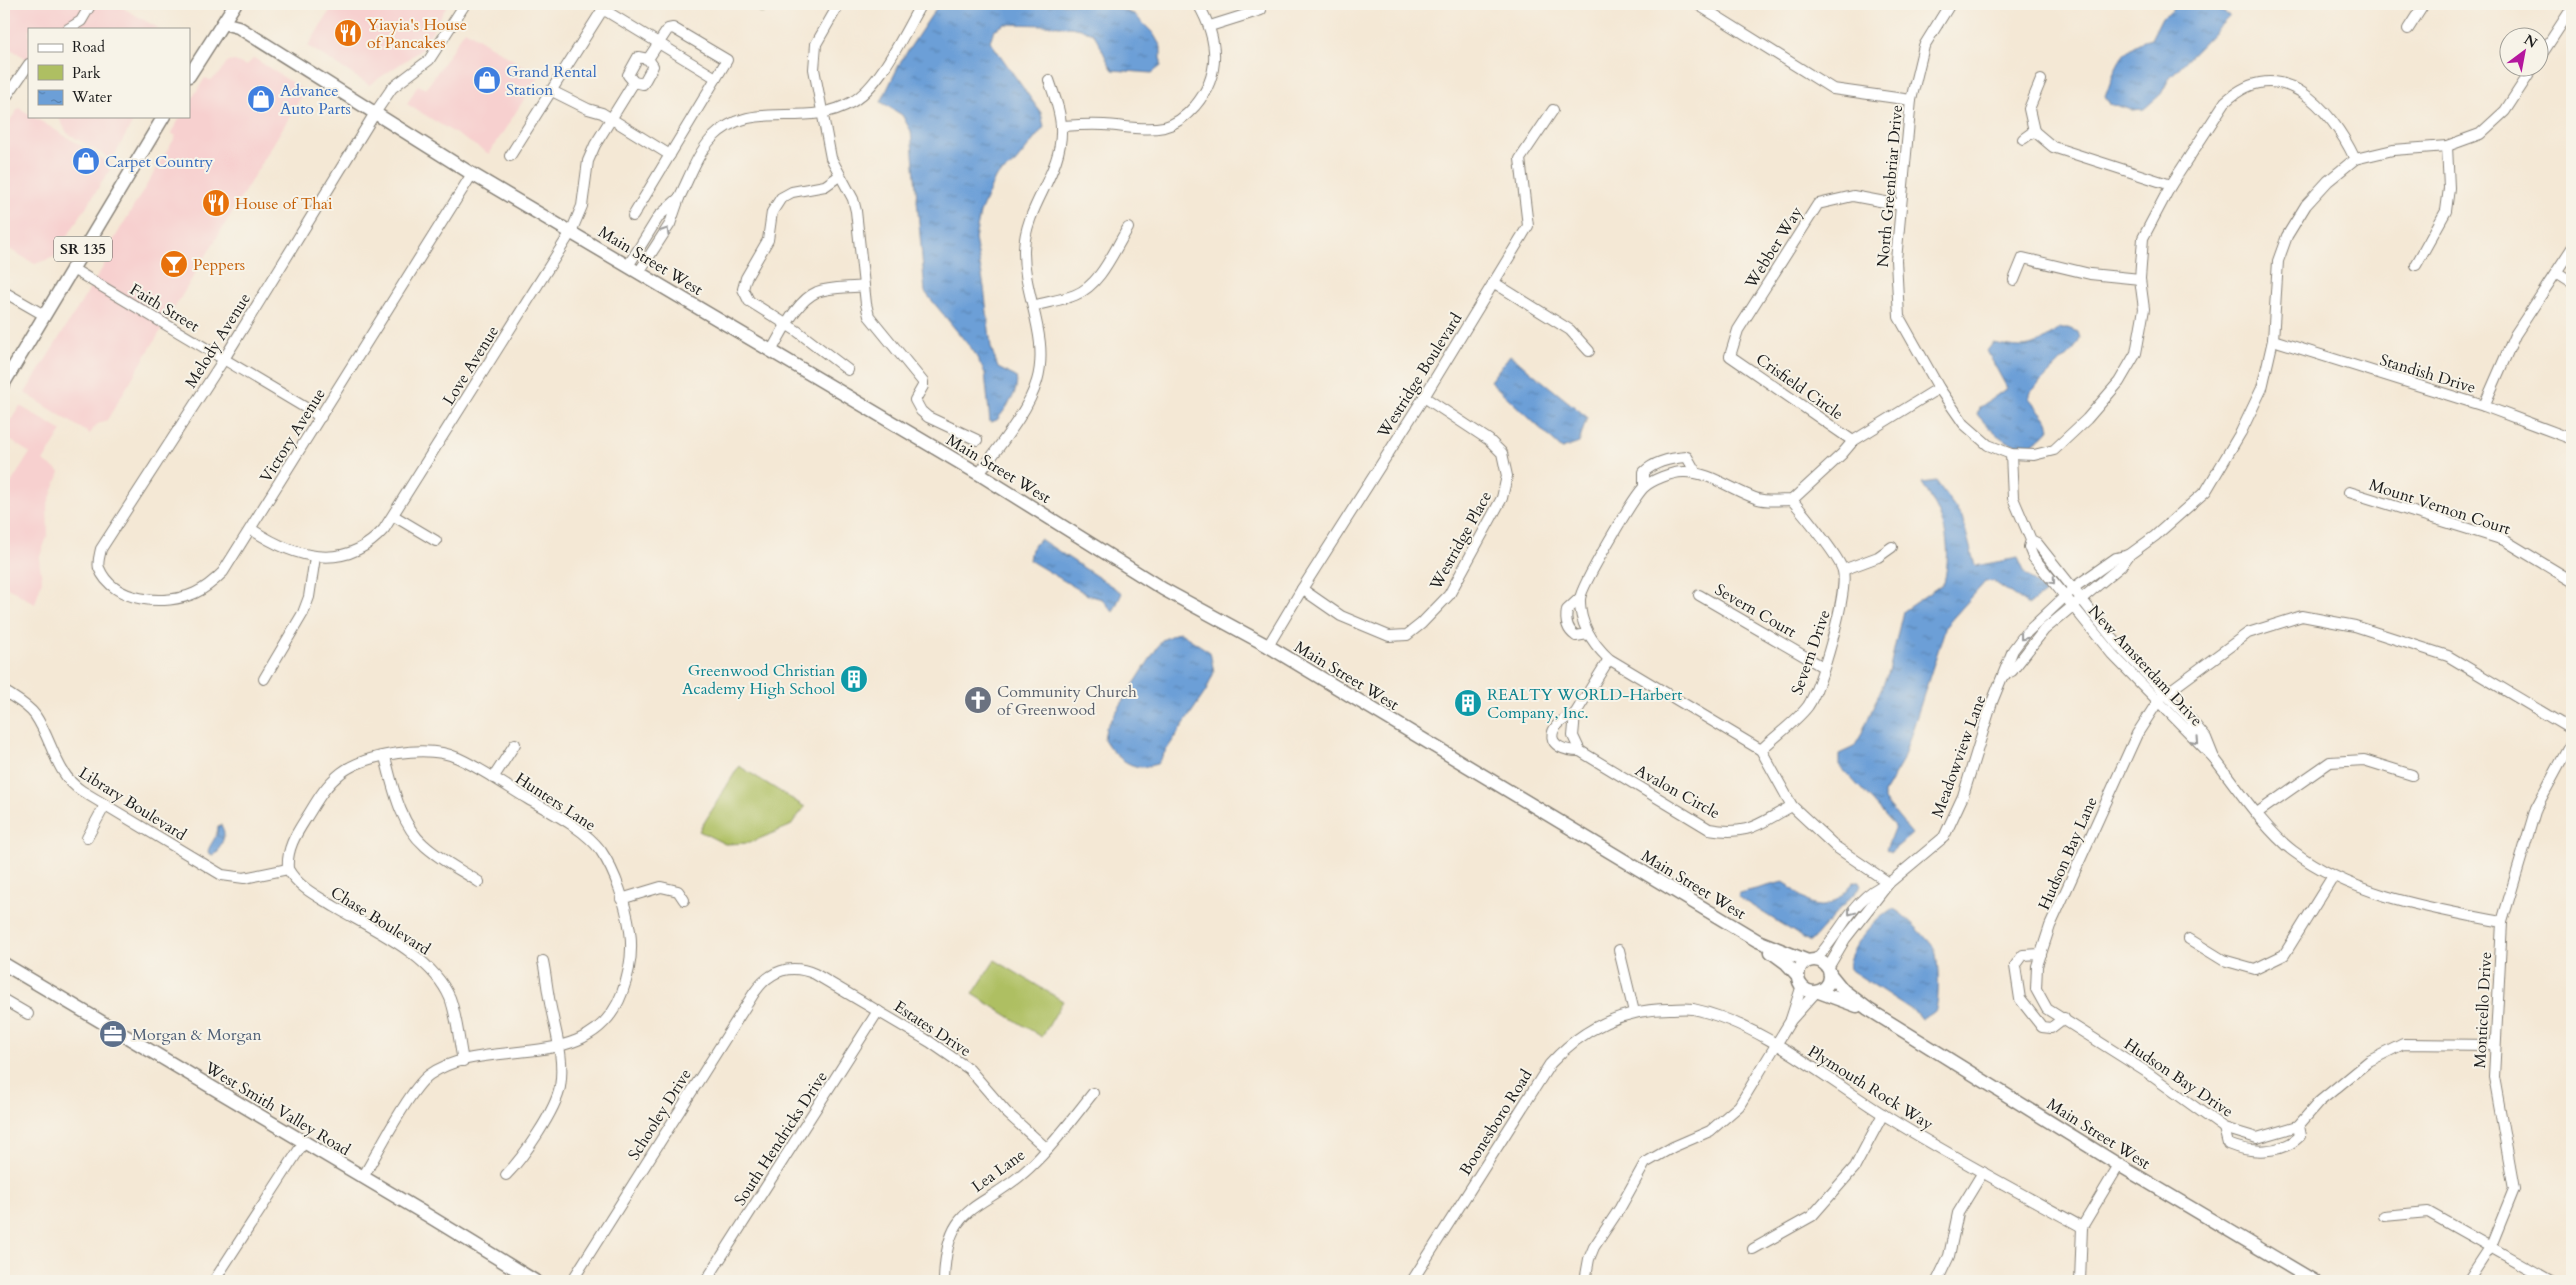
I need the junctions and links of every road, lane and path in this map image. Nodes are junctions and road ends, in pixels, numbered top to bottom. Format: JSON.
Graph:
{"nodes":[{"id":1,"x":91,"y":4,"type":"edge"},
{"id":2,"x":235,"y":4,"type":"edge"},
{"id":3,"x":464,"y":4,"type":"edge"},
{"id":4,"x":839,"y":4,"type":"edge"},
{"id":5,"x":921,"y":4,"type":"edge"},
{"id":6,"x":1198,"y":4,"type":"edge"},
{"id":7,"x":1697,"y":4,"type":"edge"},
{"id":8,"x":1950,"y":4,"type":"edge"},
{"id":9,"x":2424,"y":4,"type":"edge"},
{"id":10,"x":2572,"y":8,"type":"edge"},
{"id":11,"x":1261,"y":10,"type":"dead end"},
{"id":12,"x":223,"y":23,"type":"junction"},
{"id":13,"x":1210,"y":26,"type":"junction"},
{"id":14,"x":70,"y":28,"type":"edge"},
{"id":15,"x":2408,"y":28,"type":"dead end"},
{"id":16,"x":658,"y":43,"type":"junction"},
{"id":17,"x":2548,"y":45,"type":"edge"},
{"id":18,"x":28,"y":65,"type":"edge"},
{"id":19,"x":190,"y":74,"type":"edge"},
{"id":20,"x":716,"y":78,"type":"junction"},
{"id":21,"x":2526,"y":78,"type":"edge"},
{"id":22,"x":1048,"y":80,"type":"dead end"},
{"id":23,"x":2041,"y":80,"type":"dead end"},
{"id":24,"x":552,"y":91,"type":"junction"},
{"id":25,"x":4,"y":100,"type":"edge"},
{"id":26,"x":1911,"y":100,"type":"junction"},
{"id":27,"x":1554,"y":110,"type":"dead end"},
{"id":28,"x":375,"y":113,"type":"junction"},
{"id":29,"x":822,"y":114,"type":"junction"},
{"id":30,"x":163,"y":118,"type":"edge"},
{"id":31,"x":611,"y":118,"type":"junction"},
{"id":32,"x":1062,"y":126,"type":"junction"},
{"id":33,"x":2034,"y":131,"type":"junction"},
{"id":34,"x":2023,"y":139,"type":"dead end"},
{"id":35,"x":2447,"y":146,"type":"junction"},
{"id":36,"x":670,"y":155,"type":"junction"},
{"id":37,"x":510,"y":156,"type":"dead end"},
{"id":38,"x":2355,"y":159,"type":"junction"},
{"id":39,"x":472,"y":174,"type":"junction"},
{"id":40,"x":839,"y":176,"type":"junction"},
{"id":41,"x":2171,"y":185,"type":"junction"},
{"id":42,"x":1901,"y":205,"type":"junction"},
{"id":43,"x":633,"y":216,"type":"dead end"},
{"id":44,"x":1128,"y":228,"type":"dead end"},
{"id":45,"x":571,"y":232,"type":"junction"},
{"id":46,"x":2572,"y":248,"type":"edge"},
{"id":47,"x":2416,"y":265,"type":"dead end"},
{"id":48,"x":71,"y":268,"type":"junction"},
{"id":49,"x":634,"y":269,"type":"junction"},
{"id":50,"x":2558,"y":273,"type":"junction"},
{"id":51,"x":2140,"y":279,"type":"junction"},
{"id":52,"x":2014,"y":280,"type":"dead end"},
{"id":53,"x":1493,"y":282,"type":"junction"},
{"id":54,"x":2572,"y":282,"type":"edge"},
{"id":55,"x":864,"y":286,"type":"junction"},
{"id":56,"x":4,"y":292,"type":"edge"},
{"id":57,"x":1033,"y":306,"type":"junction"},
{"id":58,"x":44,"y":315,"type":"junction"},
{"id":59,"x":787,"y":325,"type":"junction"},
{"id":60,"x":2273,"y":340,"type":"junction"},
{"id":61,"x":771,"y":351,"type":"junction"},
{"id":62,"x":1589,"y":352,"type":"dead end"},
{"id":63,"x":1730,"y":356,"type":"joint"},
{"id":64,"x":224,"y":359,"type":"junction"},
{"id":65,"x":848,"y":370,"type":"dead end"},
{"id":66,"x":4,"y":383,"type":"edge"},
{"id":67,"x":1939,"y":388,"type":"junction"},
{"id":68,"x":1424,"y":397,"type":"junction"},
{"id":69,"x":2484,"y":406,"type":"junction"},
{"id":70,"x":321,"y":417,"type":"junction"},
{"id":71,"x":2572,"y":439,"type":"edge"},
{"id":72,"x":976,"y":440,"type":"dead end"},
{"id":73,"x":1854,"y":441,"type":"junction"},
{"id":74,"x":2011,"y":454,"type":"junction"},
{"id":75,"x":1696,"y":473,"type":"junction"},
{"id":76,"x":979,"y":474,"type":"junction"},
{"id":77,"x":1644,"y":486,"type":"junction"},
{"id":78,"x":2349,"y":492,"type":"dead end"},
{"id":79,"x":1792,"y":500,"type":"junction"},
{"id":80,"x":394,"y":516,"type":"junction"},
{"id":81,"x":250,"y":530,"type":"junction"},
{"id":82,"x":2031,"y":540,"type":"junction"},
{"id":83,"x":436,"y":541,"type":"dead end"},
{"id":84,"x":1892,"y":547,"type":"dead end"},
{"id":85,"x":101,"y":549,"type":"joint"},
{"id":86,"x":2129,"y":555,"type":"junction"},
{"id":87,"x":315,"y":557,"type":"junction"},
{"id":88,"x":1843,"y":570,"type":"junction"},
{"id":89,"x":2572,"y":581,"type":"edge"},
{"id":90,"x":2073,"y":588,"type":"junction"},
{"id":91,"x":1302,"y":589,"type":"junction"},
{"id":92,"x":1699,"y":595,"type":"dead end"},
{"id":93,"x":2064,"y":596,"type":"junction"},
{"id":94,"x":1580,"y":598,"type":"junction"},
{"id":95,"x":2082,"y":598,"type":"junction"},
{"id":96,"x":2072,"y":606,"type":"junction"},
{"id":97,"x":1588,"y":634,"type":"junction"},
{"id":98,"x":1268,"y":646,"type":"junction"},
{"id":99,"x":1610,"y":658,"type":"junction"},
{"id":100,"x":1824,"y":667,"type":"junction"},
{"id":101,"x":2004,"y":675,"type":"junction"},
{"id":102,"x":264,"y":679,"type":"dead end"},
{"id":103,"x":4,"y":691,"type":"edge"},
{"id":104,"x":2162,"y":697,"type":"junction"},
{"id":105,"x":1575,"y":714,"type":"junction"},
{"id":106,"x":2572,"y":730,"type":"edge"},
{"id":107,"x":2572,"y":741,"type":"edge"},
{"id":108,"x":515,"y":744,"type":"dead end"},
{"id":109,"x":1761,"y":750,"type":"junction"},
{"id":110,"x":1580,"y":751,"type":"junction"},
{"id":111,"x":386,"y":757,"type":"junction"},
{"id":112,"x":2412,"y":775,"type":"dead end"},
{"id":113,"x":494,"y":778,"type":"junction"},
{"id":114,"x":105,"y":805,"type":"junction"},
{"id":115,"x":1792,"y":806,"type":"junction"},
{"id":116,"x":2257,"y":813,"type":"junction"},
{"id":117,"x":86,"y":838,"type":"dead end"},
{"id":118,"x":288,"y":869,"type":"junction"},
{"id":119,"x":2333,"y":876,"type":"junction"},
{"id":120,"x":479,"y":882,"type":"dead end"},
{"id":121,"x":1889,"y":883,"type":"junction"},
{"id":122,"x":621,"y":899,"type":"junction"},
{"id":123,"x":684,"y":900,"type":"dead end"},
{"id":124,"x":2502,"y":922,"type":"junction"},
{"id":125,"x":2188,"y":939,"type":"dead end"},
{"id":126,"x":1758,"y":941,"type":"junction"},
{"id":127,"x":1619,"y":950,"type":"dead end"},
{"id":128,"x":2041,"y":954,"type":"junction"},
{"id":129,"x":1811,"y":960,"type":"junction"},
{"id":130,"x":543,"y":961,"type":"dead end"},
{"id":131,"x":4,"y":964,"type":"edge"},
{"id":132,"x":780,"y":971,"type":"joint"},
{"id":133,"x":1829,"y":971,"type":"junction"},
{"id":134,"x":1800,"y":981,"type":"junction"},
{"id":135,"x":1818,"y":992,"type":"junction"},
{"id":136,"x":4,"y":1000,"type":"edge"},
{"id":137,"x":1868,"y":1009,"type":"junction"},
{"id":138,"x":878,"y":1011,"type":"junction"},
{"id":139,"x":1634,"y":1012,"type":"junction"},
{"id":140,"x":28,"y":1014,"type":"dead end"},
{"id":141,"x":2064,"y":1018,"type":"junction"},
{"id":142,"x":1792,"y":1020,"type":"junction"},
{"id":143,"x":559,"y":1044,"type":"junction"},
{"id":144,"x":1776,"y":1045,"type":"junction"},
{"id":145,"x":2494,"y":1045,"type":"junction"},
{"id":146,"x":463,"y":1061,"type":"junction"},
{"id":147,"x":1094,"y":1093,"type":"dead end"},
{"id":148,"x":1883,"y":1114,"type":"junction"},
{"id":149,"x":2298,"y":1126,"type":"junction"},
{"id":150,"x":2224,"y":1128,"type":"junction"},
{"id":151,"x":304,"y":1142,"type":"junction"},
{"id":152,"x":1047,"y":1149,"type":"junction"},
{"id":153,"x":2119,"y":1165,"type":"junction"},
{"id":154,"x":1983,"y":1172,"type":"junction"},
{"id":155,"x":506,"y":1175,"type":"dead end"},
{"id":156,"x":363,"y":1178,"type":"junction"},
{"id":157,"x":2384,"y":1216,"type":"dead end"},
{"id":158,"x":2082,"y":1227,"type":"junction"},
{"id":159,"x":2491,"y":1246,"type":"junction"},
{"id":160,"x":1753,"y":1249,"type":"dead end"},
{"id":161,"x":214,"y":1281,"type":"edge"},
{"id":162,"x":535,"y":1281,"type":"edge"},
{"id":163,"x":572,"y":1281,"type":"edge"},
{"id":164,"x":706,"y":1281,"type":"edge"},
{"id":165,"x":944,"y":1281,"type":"edge"},
{"id":166,"x":1412,"y":1281,"type":"edge"},
{"id":167,"x":1585,"y":1281,"type":"edge"},
{"id":168,"x":1937,"y":1281,"type":"edge"},
{"id":169,"x":2080,"y":1281,"type":"edge"},
{"id":170,"x":2314,"y":1281,"type":"edge"},
{"id":171,"x":2468,"y":1281,"type":"edge"},
{"id":172,"x":2551,"y":1281,"type":"edge"}],
"edges":[{"from":1,"to":14,"type":"street"},
{"from":2,"to":12,"type":"main road"},
{"from":3,"to":28,"type":"street","name":"Melody Avenue"},
{"from":4,"to":29,"type":"street"},
{"from":5,"to":29,"type":"street"},
{"from":6,"to":13,"type":"street"},
{"from":7,"to":26,"type":"street"},
{"from":8,"to":26,"type":"street","name":"North Greenbriar Drive"},
{"from":9,"to":15,"type":"street"},
{"from":10,"to":17,"type":"street"},
{"from":11,"to":13,"type":"street"},
{"from":12,"to":19,"type":"main road"},
{"from":12,"to":28,"type":"main road","name":"Main Street West"},
{"from":13,"to":32,"type":"street"},
{"from":16,"to":20,"type":"street"},
{"from":16,"to":20,"type":"street","name":"Love Avenue"},
{"from":16,"to":24,"type":"street"},
{"from":16,"to":31,"type":"street","name":"Love Avenue"},
{"from":18,"to":25,"type":"street"},
{"from":20,"to":36,"type":"street"},
{"from":21,"to":35,"type":"street","name":"Meadowview Lane"},
{"from":22,"to":32,"type":"street"},
{"from":23,"to":33,"type":"street"},
{"from":24,"to":31,"type":"street"},
{"from":24,"to":37,"type":"street"},
{"from":26,"to":42,"type":"street","name":"North Greenbriar Drive"},
{"from":27,"to":53,"type":"street","name":"Westridge Boulevard"},
{"from":28,"to":39,"type":"main road","name":"Main Street West"},
{"from":28,"to":64,"type":"street","name":"Melody Avenue"},
{"from":29,"to":40,"type":"street"},
{"from":29,"to":49,"type":"street"},
{"from":30,"to":48,"type":"main road","number":"SR 135"},
{"from":31,"to":36,"type":"street"},
{"from":31,"to":45,"type":"street","name":"Love Avenue"},
{"from":32,"to":57,"type":"street"},
{"from":33,"to":34,"type":"street"},
{"from":33,"to":41,"type":"street"},
{"from":35,"to":38,"type":"street","name":"Meadowview Lane"},
{"from":35,"to":47,"type":"street"},
{"from":36,"to":43,"type":"street"},
{"from":38,"to":41,"type":"street"},
{"from":38,"to":60,"type":"street","name":"Meadowview Lane"},
{"from":39,"to":45,"type":"main road","name":"Main Street West"},
{"from":39,"to":70,"type":"street","name":"Victory Avenue"},
{"from":40,"to":55,"type":"street"},
{"from":40,"to":59,"type":"street"},
{"from":41,"to":51,"type":"street"},
{"from":42,"to":63,"type":"street","name":"Webber Way"},
{"from":42,"to":67,"type":"street","name":"North Greenbriar Drive"},
{"from":44,"to":57,"type":"street"},
{"from":45,"to":49,"type":"main road","name":"Main Street West"},
{"from":45,"to":80,"type":"street","name":"Love Avenue"},
{"from":46,"to":50,"type":"street"},
{"from":48,"to":58,"type":"main road","number":"SR 135"},
{"from":48,"to":64,"type":"street","name":"Faith Street"},
{"from":49,"to":61,"type":"main road","name":"Main Street West"},
{"from":50,"to":54,"type":"street"},
{"from":50,"to":69,"type":"street"},
{"from":51,"to":52,"type":"street"},
{"from":51,"to":74,"type":"street"},
{"from":53,"to":62,"type":"street"},
{"from":53,"to":68,"type":"street","name":"Westridge Boulevard"},
{"from":55,"to":59,"type":"street"},
{"from":55,"to":72,"type":"street"},
{"from":56,"to":58,"type":"street"},
{"from":57,"to":76,"type":"street"},
{"from":58,"to":66,"type":"main road","number":"SR 135"},
{"from":59,"to":61,"type":"street"},
{"from":59,"to":65,"type":"street"},
{"from":60,"to":69,"type":"street","name":"Standish Drive"},
{"from":60,"to":86,"type":"street","name":"Meadowview Lane"},
{"from":61,"to":76,"type":"main road","name":"Main Street West"},
{"from":63,"to":73,"type":"street","name":"Crisfield Circle"},
{"from":64,"to":70,"type":"street","name":"Faith Street"},
{"from":64,"to":85,"type":"street","name":"Melody Avenue"},
{"from":67,"to":73,"type":"street"},
{"from":67,"to":74,"type":"street","name":"North Greenbriar Drive"},
{"from":68,"to":91,"type":"street","name":"Westridge Boulevard"},
{"from":68,"to":91,"type":"street","name":"Westridge Place"},
{"from":69,"to":71,"type":"street","name":"Standish Drive"},
{"from":70,"to":81,"type":"street","name":"Victory Avenue"},
{"from":73,"to":79,"type":"street"},
{"from":74,"to":82,"type":"street","name":"New Amsterdam Drive"},
{"from":75,"to":77,"type":"street"},
{"from":75,"to":77,"type":"street"},
{"from":75,"to":79,"type":"street"},
{"from":76,"to":98,"type":"main road","name":"Main Street West"},
{"from":77,"to":94,"type":"street"},
{"from":78,"to":89,"type":"street","name":"Mount Vernon Court"},
{"from":79,"to":88,"type":"street"},
{"from":80,"to":83,"type":"street"},
{"from":80,"to":87,"type":"street","name":"Love Avenue"},
{"from":81,"to":85,"type":"street","name":"Victory Avenue"},
{"from":81,"to":87,"type":"street","name":"Love Avenue"},
{"from":82,"to":90,"type":"street","name":"New Amsterdam Drive"},
{"from":82,"to":93,"type":"street","name":"New Amsterdam Drive","one_way":true},
{"from":84,"to":88,"type":"street"},
{"from":86,"to":90,"type":"street","name":"Meadowview Lane"},
{"from":86,"to":95,"type":"street","name":"Meadowview Lane"},
{"from":87,"to":102,"type":"street"},
{"from":88,"to":100,"type":"street","name":"Severn Drive"},
{"from":90,"to":93,"type":"street","name":"Meadowview Lane"},
{"from":90,"to":95,"type":"street","name":"New Amsterdam Drive"},
{"from":91,"to":98,"type":"street","name":"Westridge Boulevard"},
{"from":92,"to":100,"type":"street","name":"Severn Court"},
{"from":93,"to":96,"type":"street","name":"New Amsterdam Drive"},
{"from":93,"to":101,"type":"street","name":"Meadowview Lane","one_way":true},
{"from":94,"to":97,"type":"street"},
{"from":94,"to":97,"type":"street"},
{"from":95,"to":96,"type":"street","name":"Meadowview Lane"},
{"from":95,"to":104,"type":"street","name":"New Amsterdam Drive"},
{"from":96,"to":101,"type":"street","name":"Meadowview Lane"},
{"from":96,"to":104,"type":"street","name":"New Amsterdam Drive"},
{"from":97,"to":99,"type":"street"},
{"from":98,"to":126,"type":"main road","name":"Main Street West"},
{"from":99,"to":105,"type":"street","name":"Avalon Circle"},
{"from":99,"to":109,"type":"street"},
{"from":100,"to":109,"type":"street","name":"Severn Drive"},
{"from":101,"to":121,"type":"street","name":"Meadowview Lane"},
{"from":103,"to":114,"type":"street","name":"Library Boulevard"},
{"from":104,"to":106,"type":"street"},
{"from":104,"to":116,"type":"street","name":"New Amsterdam Drive"},
{"from":104,"to":128,"type":"street","name":"Hudson Bay Lane"},
{"from":105,"to":110,"type":"street"},
{"from":105,"to":110,"type":"street","name":"Avalon Circle"},
{"from":107,"to":124,"type":"street","name":"Monticello Drive"},
{"from":108,"to":113,"type":"street"},
{"from":109,"to":115,"type":"street"},
{"from":110,"to":115,"type":"street","name":"Avalon Circle"},
{"from":111,"to":113,"type":"street","name":"Hunters Lane"},
{"from":111,"to":118,"type":"street","name":"Hunters Lane"},
{"from":111,"to":120,"type":"street"},
{"from":112,"to":116,"type":"street"},
{"from":113,"to":122,"type":"street","name":"Hunters Lane"},
{"from":114,"to":117,"type":"street"},
{"from":114,"to":118,"type":"street","name":"Library Boulevard"},
{"from":115,"to":121,"type":"street"},
{"from":116,"to":119,"type":"street","name":"New Amsterdam Drive"},
{"from":118,"to":146,"type":"street","name":"Chase Boulevard"},
{"from":119,"to":124,"type":"street","name":"New Amsterdam Drive"},
{"from":119,"to":125,"type":"street"},
{"from":121,"to":129,"type":"street","name":"Meadowview Lane","one_way":true},
{"from":121,"to":133,"type":"street","name":"Meadowview Lane"},
{"from":122,"to":123,"type":"street"},
{"from":122,"to":143,"type":"street","name":"Hunters Lane"},
{"from":124,"to":145,"type":"street","name":"Monticello Drive"},
{"from":126,"to":129,"type":"main road","name":"Main Street West"},
{"from":126,"to":134,"type":"main road","name":"Main Street West"},
{"from":127,"to":139,"type":"street"},
{"from":128,"to":141,"type":"street","name":"Hudson Bay Lane"},
{"from":128,"to":141,"type":"street"},
{"from":129,"to":133,"type":"main road","name":"Main Street West"},
{"from":129,"to":134,"type":"main road"},
{"from":130,"to":143,"type":"street"},
{"from":131,"to":151,"type":"main road","name":"West Smith Valley Road"},
{"from":132,"to":138,"type":"street","name":"Estates Drive"},
{"from":132,"to":163,"type":"street","name":"Schooley Drive"},
{"from":133,"to":135,"type":"main road"},
{"from":133,"to":137,"type":"main road","name":"Main Street West"},
{"from":134,"to":135,"type":"main road","name":"Main Street West"},
{"from":134,"to":142,"type":"street"},
{"from":135,"to":137,"type":"main road","name":"Main Street West"},
{"from":135,"to":142,"type":"street"},
{"from":136,"to":140,"type":"street"},
{"from":137,"to":153,"type":"main road","name":"Main Street West"},
{"from":138,"to":152,"type":"street","name":"Estates Drive"},
{"from":138,"to":164,"type":"street","name":"South Hendricks Drive"},
{"from":139,"to":144,"type":"street","name":"Plymouth Rock Way"},
{"from":139,"to":166,"type":"street","name":"Boonesboro Road"},
{"from":141,"to":150,"type":"street","name":"Hudson Bay Drive"},
{"from":142,"to":144,"type":"street"},
{"from":143,"to":146,"type":"street","name":"Hunters Lane"},
{"from":143,"to":155,"type":"street"},
{"from":144,"to":148,"type":"street","name":"Plymouth Rock Way"},
{"from":144,"to":167,"type":"street"},
{"from":145,"to":149,"type":"street"},
{"from":145,"to":159,"type":"street","name":"Monticello Drive"},
{"from":146,"to":156,"type":"street","name":"Hunters Lane"},
{"from":147,"to":152,"type":"street","name":"Lea Lane"},
{"from":148,"to":154,"type":"street","name":"Plymouth Rock Way"},
{"from":148,"to":160,"type":"street"},
{"from":149,"to":150,"type":"street","name":"Hudson Bay Drive"},
{"from":149,"to":150,"type":"street"},
{"from":151,"to":156,"type":"main road","name":"West Smith Valley Road"},
{"from":151,"to":161,"type":"street"},
{"from":152,"to":165,"type":"street","name":"Lea Lane"},
{"from":153,"to":158,"type":"street"},
{"from":153,"to":170,"type":"main road","name":"Main Street West"},
{"from":154,"to":158,"type":"street","name":"Plymouth Rock Way"},
{"from":154,"to":168,"type":"street"},
{"from":156,"to":162,"type":"main road","name":"West Smith Valley Road"},
{"from":157,"to":159,"type":"street"},
{"from":158,"to":169,"type":"street"},
{"from":159,"to":171,"type":"street","name":"Monticello Drive"},
{"from":159,"to":172,"type":"street"}]}
